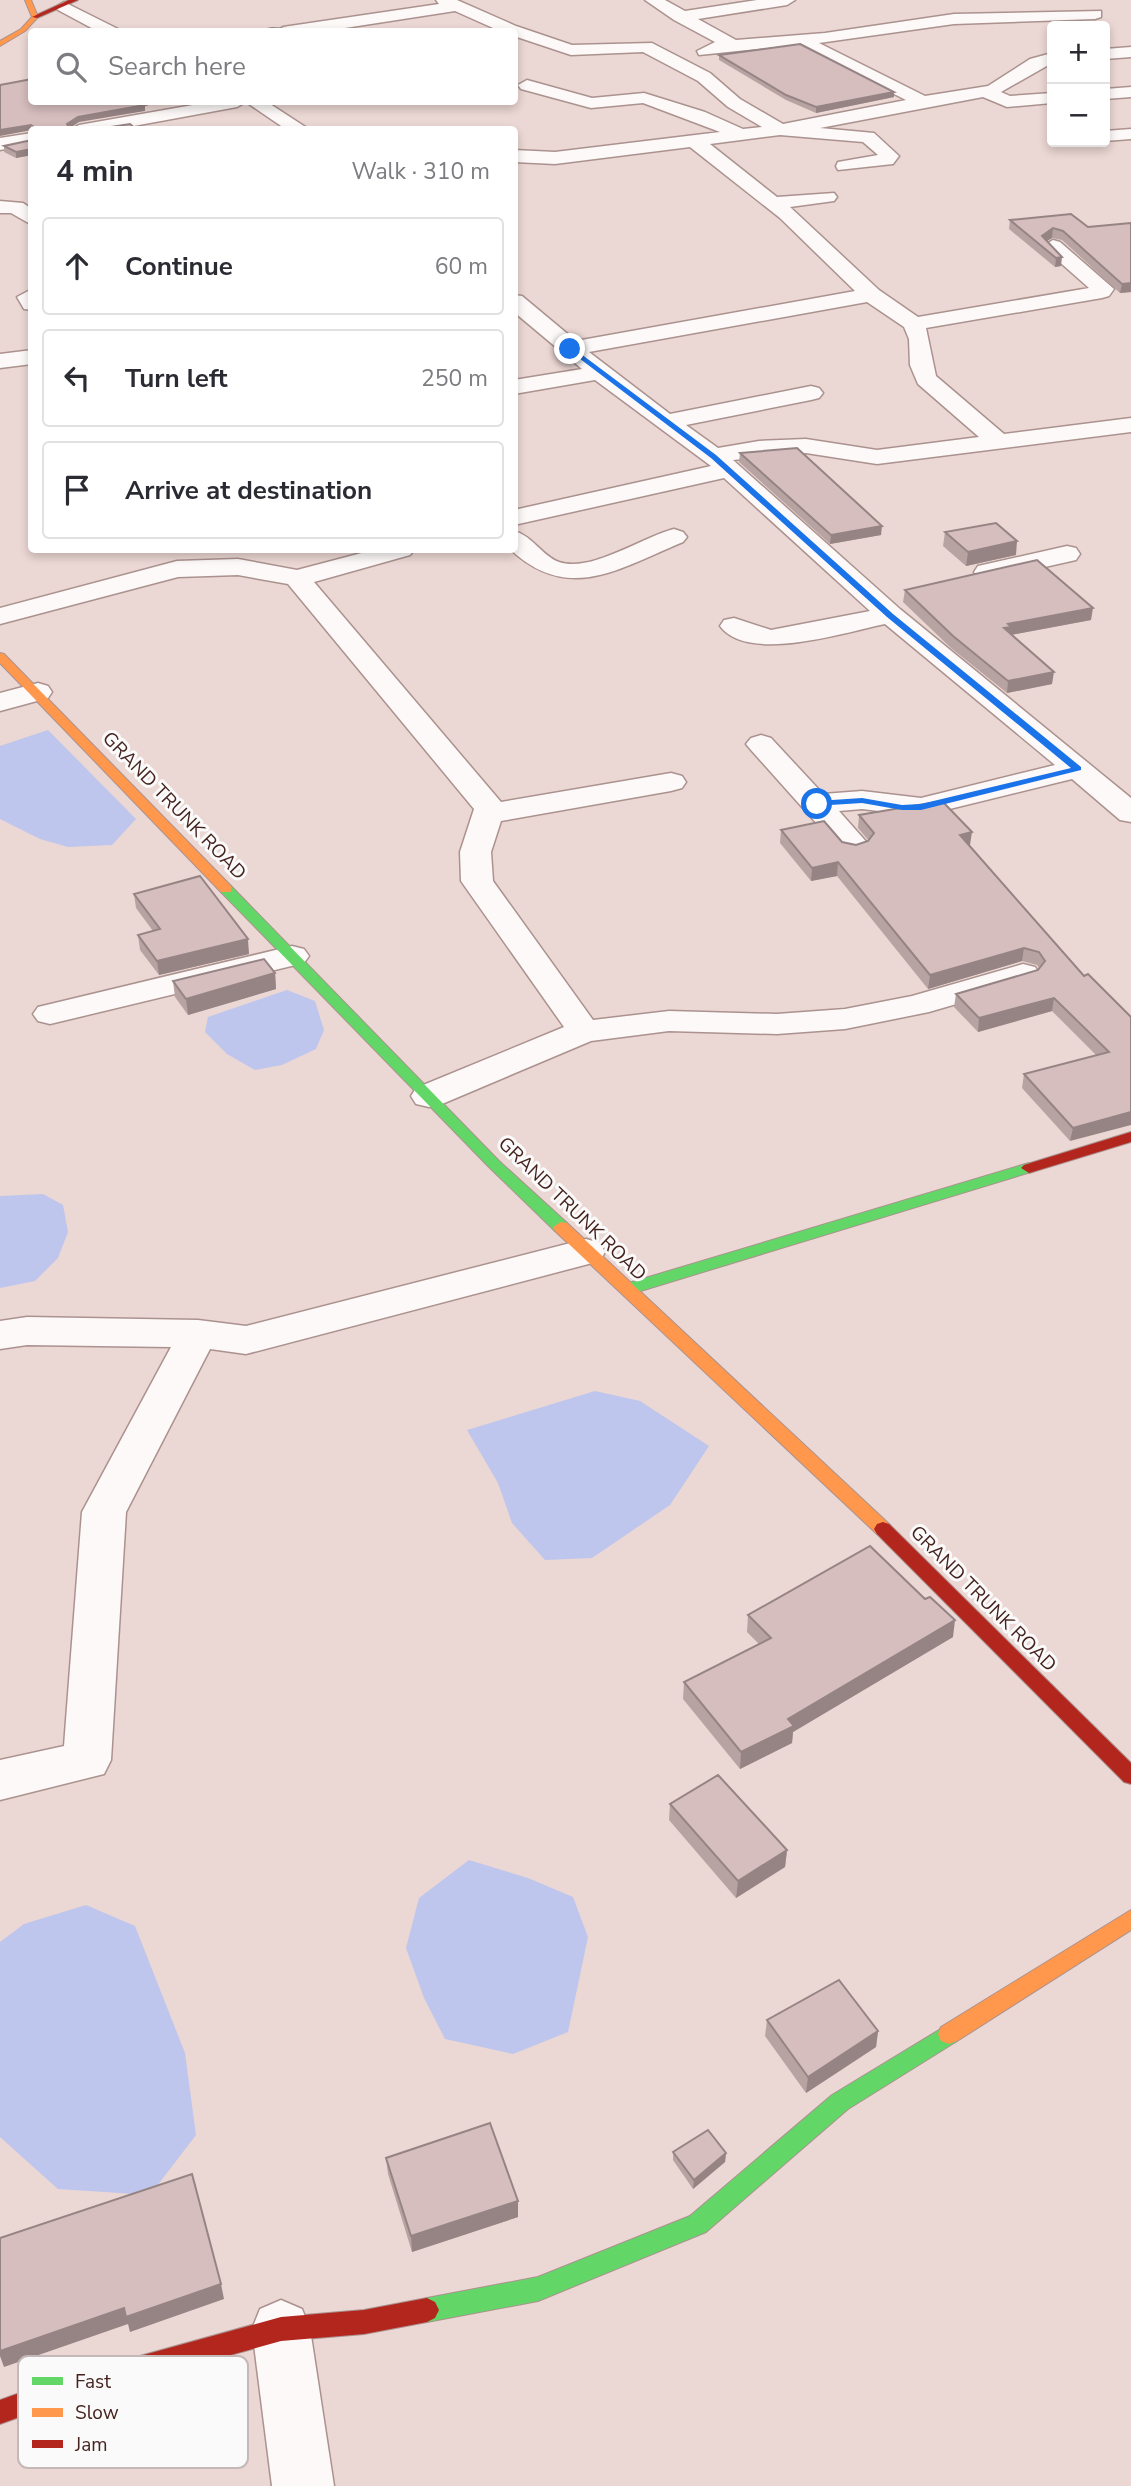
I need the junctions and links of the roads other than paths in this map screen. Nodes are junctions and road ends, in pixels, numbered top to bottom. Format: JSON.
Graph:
{"nodes":[{"id":1,"x":28,"y":0,"type":"edge"},
{"id":2,"x":653,"y":0,"type":"edge"},
{"id":3,"x":787,"y":0,"type":"edge"},
{"id":4,"x":69,"y":3,"type":"edge"},
{"id":5,"x":450,"y":3,"type":"edge"},
{"id":6,"x":1095,"y":13,"type":"dead end"},
{"id":7,"x":35,"y":17,"type":"junction"},
{"id":8,"x":680,"y":17,"type":"junction"},
{"id":9,"x":106,"y":28,"type":"edge"},
{"id":10,"x":306,"y":28,"type":"edge"},
{"id":11,"x":514,"y":28,"type":"edge"},
{"id":12,"x":518,"y":29,"type":"edge"},
{"id":13,"x":801,"y":40,"type":"junction"},
{"id":14,"x":0,"y":44,"type":"edge"},
{"id":15,"x":728,"y":46,"type":"junction"},
{"id":16,"x":1131,"y":52,"type":"edge"},
{"id":17,"x":1110,"y":54,"type":"edge"},
{"id":18,"x":667,"y":58,"type":"junction"},
{"id":19,"x":1047,"y":60,"type":"edge"},
{"id":20,"x":527,"y":85,"type":"dead end"},
{"id":21,"x":987,"y":92,"type":"junction"},
{"id":22,"x":1131,"y":92,"type":"edge"},
{"id":23,"x":1110,"y":94,"type":"edge"},
{"id":24,"x":1047,"y":98,"type":"edge"},
{"id":25,"x":918,"y":103,"type":"junction"},
{"id":26,"x":219,"y":105,"type":"edge"},
{"id":27,"x":260,"y":105,"type":"edge"},
{"id":28,"x":100,"y":108,"type":"edge"},
{"id":29,"x":125,"y":121,"type":"junction"},
{"id":30,"x":99,"y":126,"type":"edge"},
{"id":31,"x":294,"y":126,"type":"edge"},
{"id":32,"x":780,"y":130,"type":"junction"},
{"id":33,"x":1131,"y":134,"type":"edge"},
{"id":34,"x":741,"y":135,"type":"junction"},
{"id":35,"x":1110,"y":136,"type":"edge"},
{"id":36,"x":28,"y":139,"type":"edge"},
{"id":37,"x":694,"y":141,"type":"junction"},
{"id":38,"x":0,"y":144,"type":"edge"},
{"id":39,"x":518,"y":156,"type":"edge"},
{"id":40,"x":845,"y":166,"type":"dead end"},
{"id":41,"x":827,"y":197,"type":"dead end"},
{"id":42,"x":772,"y":203,"type":"junction"},
{"id":43,"x":0,"y":207,"type":"edge"},
{"id":44,"x":28,"y":214,"type":"edge"},
{"id":45,"x":1053,"y":246,"type":"edge"},
{"id":46,"x":871,"y":295,"type":"junction"},
{"id":47,"x":518,"y":305,"type":"edge"},
{"id":48,"x":914,"y":324,"type":"junction"},
{"id":49,"x":566,"y":353,"type":"junction"},
{"id":50,"x":28,"y":358,"type":"edge"},
{"id":51,"x":0,"y":361,"type":"edge"},
{"id":52,"x":599,"y":373,"type":"junction"},
{"id":53,"x":518,"y":386,"type":"edge"},
{"id":54,"x":811,"y":393,"type":"dead end"},
{"id":55,"x":665,"y":422,"type":"junction"},
{"id":56,"x":1131,"y":425,"type":"edge"},
{"id":57,"x":1000,"y":443,"type":"junction"},
{"id":58,"x":720,"y":463,"type":"junction"},
{"id":59,"x":518,"y":517,"type":"edge"},
{"id":60,"x":674,"y":537,"type":"dead end"},
{"id":61,"x":518,"y":542,"type":"edge"},
{"id":62,"x":390,"y":553,"type":"edge"},
{"id":63,"x":1067,"y":554,"type":"dead end"},
{"id":64,"x":297,"y":578,"type":"junction"},
{"id":65,"x":963,"y":578,"type":"edge"},
{"id":66,"x":887,"y":602,"type":"junction"},
{"id":67,"x":0,"y":616,"type":"edge"},
{"id":68,"x":734,"y":626,"type":"dead end"},
{"id":69,"x":0,"y":656,"type":"edge"},
{"id":70,"x":38,"y":692,"type":"junction"},
{"id":71,"x":0,"y":702,"type":"edge"},
{"id":72,"x":761,"y":744,"type":"dead end"},
{"id":73,"x":1077,"y":769,"type":"junction"},
{"id":74,"x":671,"y":782,"type":"dead end"},
{"id":75,"x":817,"y":804,"type":"junction"},
{"id":76,"x":1131,"y":813,"type":"edge"},
{"id":77,"x":488,"y":814,"type":"junction"},
{"id":78,"x":854,"y":846,"type":"edge"},
{"id":79,"x":292,"y":956,"type":"junction"},
{"id":80,"x":1023,"y":974,"type":"edge"},
{"id":81,"x":50,"y":1014,"type":"dead end"},
{"id":82,"x":584,"y":1031,"type":"junction"},
{"id":83,"x":429,"y":1097,"type":"junction"},
{"id":84,"x":1131,"y":1137,"type":"edge"},
{"id":85,"x":586,"y":1252,"type":"junction"},
{"id":86,"x":628,"y":1289,"type":"junction"},
{"id":87,"x":198,"y":1334,"type":"junction"},
{"id":88,"x":0,"y":1335,"type":"edge"},
{"id":89,"x":1131,"y":1776,"type":"edge"},
{"id":90,"x":0,"y":1780,"type":"edge"},
{"id":91,"x":1131,"y":1919,"type":"edge"},
{"id":92,"x":281,"y":2329,"type":"junction"},
{"id":93,"x":183,"y":2356,"type":"edge"},
{"id":94,"x":18,"y":2406,"type":"edge"},
{"id":95,"x":0,"y":2412,"type":"edge"},
{"id":96,"x":303,"y":2486,"type":"edge"}],
"edges":[{"from":1,"to":7,"type":"main road"},
{"from":2,"to":8,"type":"street"},
{"from":3,"to":8,"type":"street"},
{"from":4,"to":7,"type":"main road"},
{"from":4,"to":9,"type":"street"},
{"from":5,"to":10,"type":"street"},
{"from":5,"to":11,"type":"street"},
{"from":6,"to":13,"type":"street"},
{"from":7,"to":14,"type":"main road"},
{"from":8,"to":15,"type":"street"},
{"from":12,"to":18,"type":"street"},
{"from":13,"to":15,"type":"street"},
{"from":13,"to":25,"type":"street"},
{"from":15,"to":18,"type":"street"},
{"from":16,"to":17,"type":"street"},
{"from":18,"to":32,"type":"street"},
{"from":19,"to":21,"type":"street"},
{"from":20,"to":34,"type":"street"},
{"from":21,"to":24,"type":"street"},
{"from":21,"to":25,"type":"street"},
{"from":22,"to":23,"type":"street"},
{"from":25,"to":32,"type":"street"},
{"from":26,"to":29,"type":"street"},
{"from":27,"to":31,"type":"street"},
{"from":28,"to":29,"type":"street"},
{"from":29,"to":30,"type":"street"},
{"from":32,"to":34,"type":"street"},
{"from":32,"to":40,"type":"street"},
{"from":33,"to":35,"type":"street"},
{"from":34,"to":37,"type":"street"},
{"from":36,"to":38,"type":"street"},
{"from":37,"to":39,"type":"street"},
{"from":37,"to":42,"type":"street"},
{"from":41,"to":42,"type":"street"},
{"from":42,"to":46,"type":"street"},
{"from":43,"to":44,"type":"street"},
{"from":45,"to":48,"type":"street"},
{"from":46,"to":48,"type":"street"},
{"from":46,"to":49,"type":"street"},
{"from":47,"to":49,"type":"street"},
{"from":48,"to":57,"type":"street"},
{"from":49,"to":52,"type":"street"},
{"from":50,"to":51,"type":"street"},
{"from":52,"to":53,"type":"street"},
{"from":52,"to":55,"type":"street"},
{"from":54,"to":55,"type":"street"},
{"from":55,"to":58,"type":"street"},
{"from":56,"to":57,"type":"street"},
{"from":57,"to":58,"type":"street"},
{"from":58,"to":59,"type":"street"},
{"from":58,"to":66,"type":"street"},
{"from":60,"to":61,"type":"street"},
{"from":62,"to":64,"type":"street"},
{"from":63,"to":65,"type":"street"},
{"from":64,"to":67,"type":"street"},
{"from":64,"to":77,"type":"street"},
{"from":66,"to":68,"type":"street"},
{"from":66,"to":73,"type":"street"},
{"from":69,"to":70,"type":"main road","name":"GRAND TRUNK ROAD"},
{"from":70,"to":71,"type":"street"},
{"from":70,"to":79,"type":"main road","name":"GRAND TRUNK ROAD"},
{"from":72,"to":75,"type":"street"},
{"from":73,"to":75,"type":"street"},
{"from":73,"to":76,"type":"street"},
{"from":74,"to":77,"type":"street"},
{"from":75,"to":78,"type":"street"},
{"from":77,"to":82,"type":"street"},
{"from":79,"to":81,"type":"street"},
{"from":79,"to":83,"type":"main road","name":"GRAND TRUNK ROAD"},
{"from":80,"to":82,"type":"street"},
{"from":82,"to":83,"type":"street"},
{"from":83,"to":85,"type":"main road","name":"GRAND TRUNK ROAD"},
{"from":84,"to":86,"type":"main road"},
{"from":85,"to":86,"type":"main road","name":"GRAND TRUNK ROAD"},
{"from":85,"to":87,"type":"street"},
{"from":86,"to":89,"type":"main road","name":"GRAND TRUNK ROAD"},
{"from":87,"to":88,"type":"street"},
{"from":87,"to":90,"type":"street"},
{"from":91,"to":92,"type":"main road"},
{"from":92,"to":93,"type":"main road"},
{"from":92,"to":96,"type":"street"},
{"from":94,"to":95,"type":"main road"}]}
